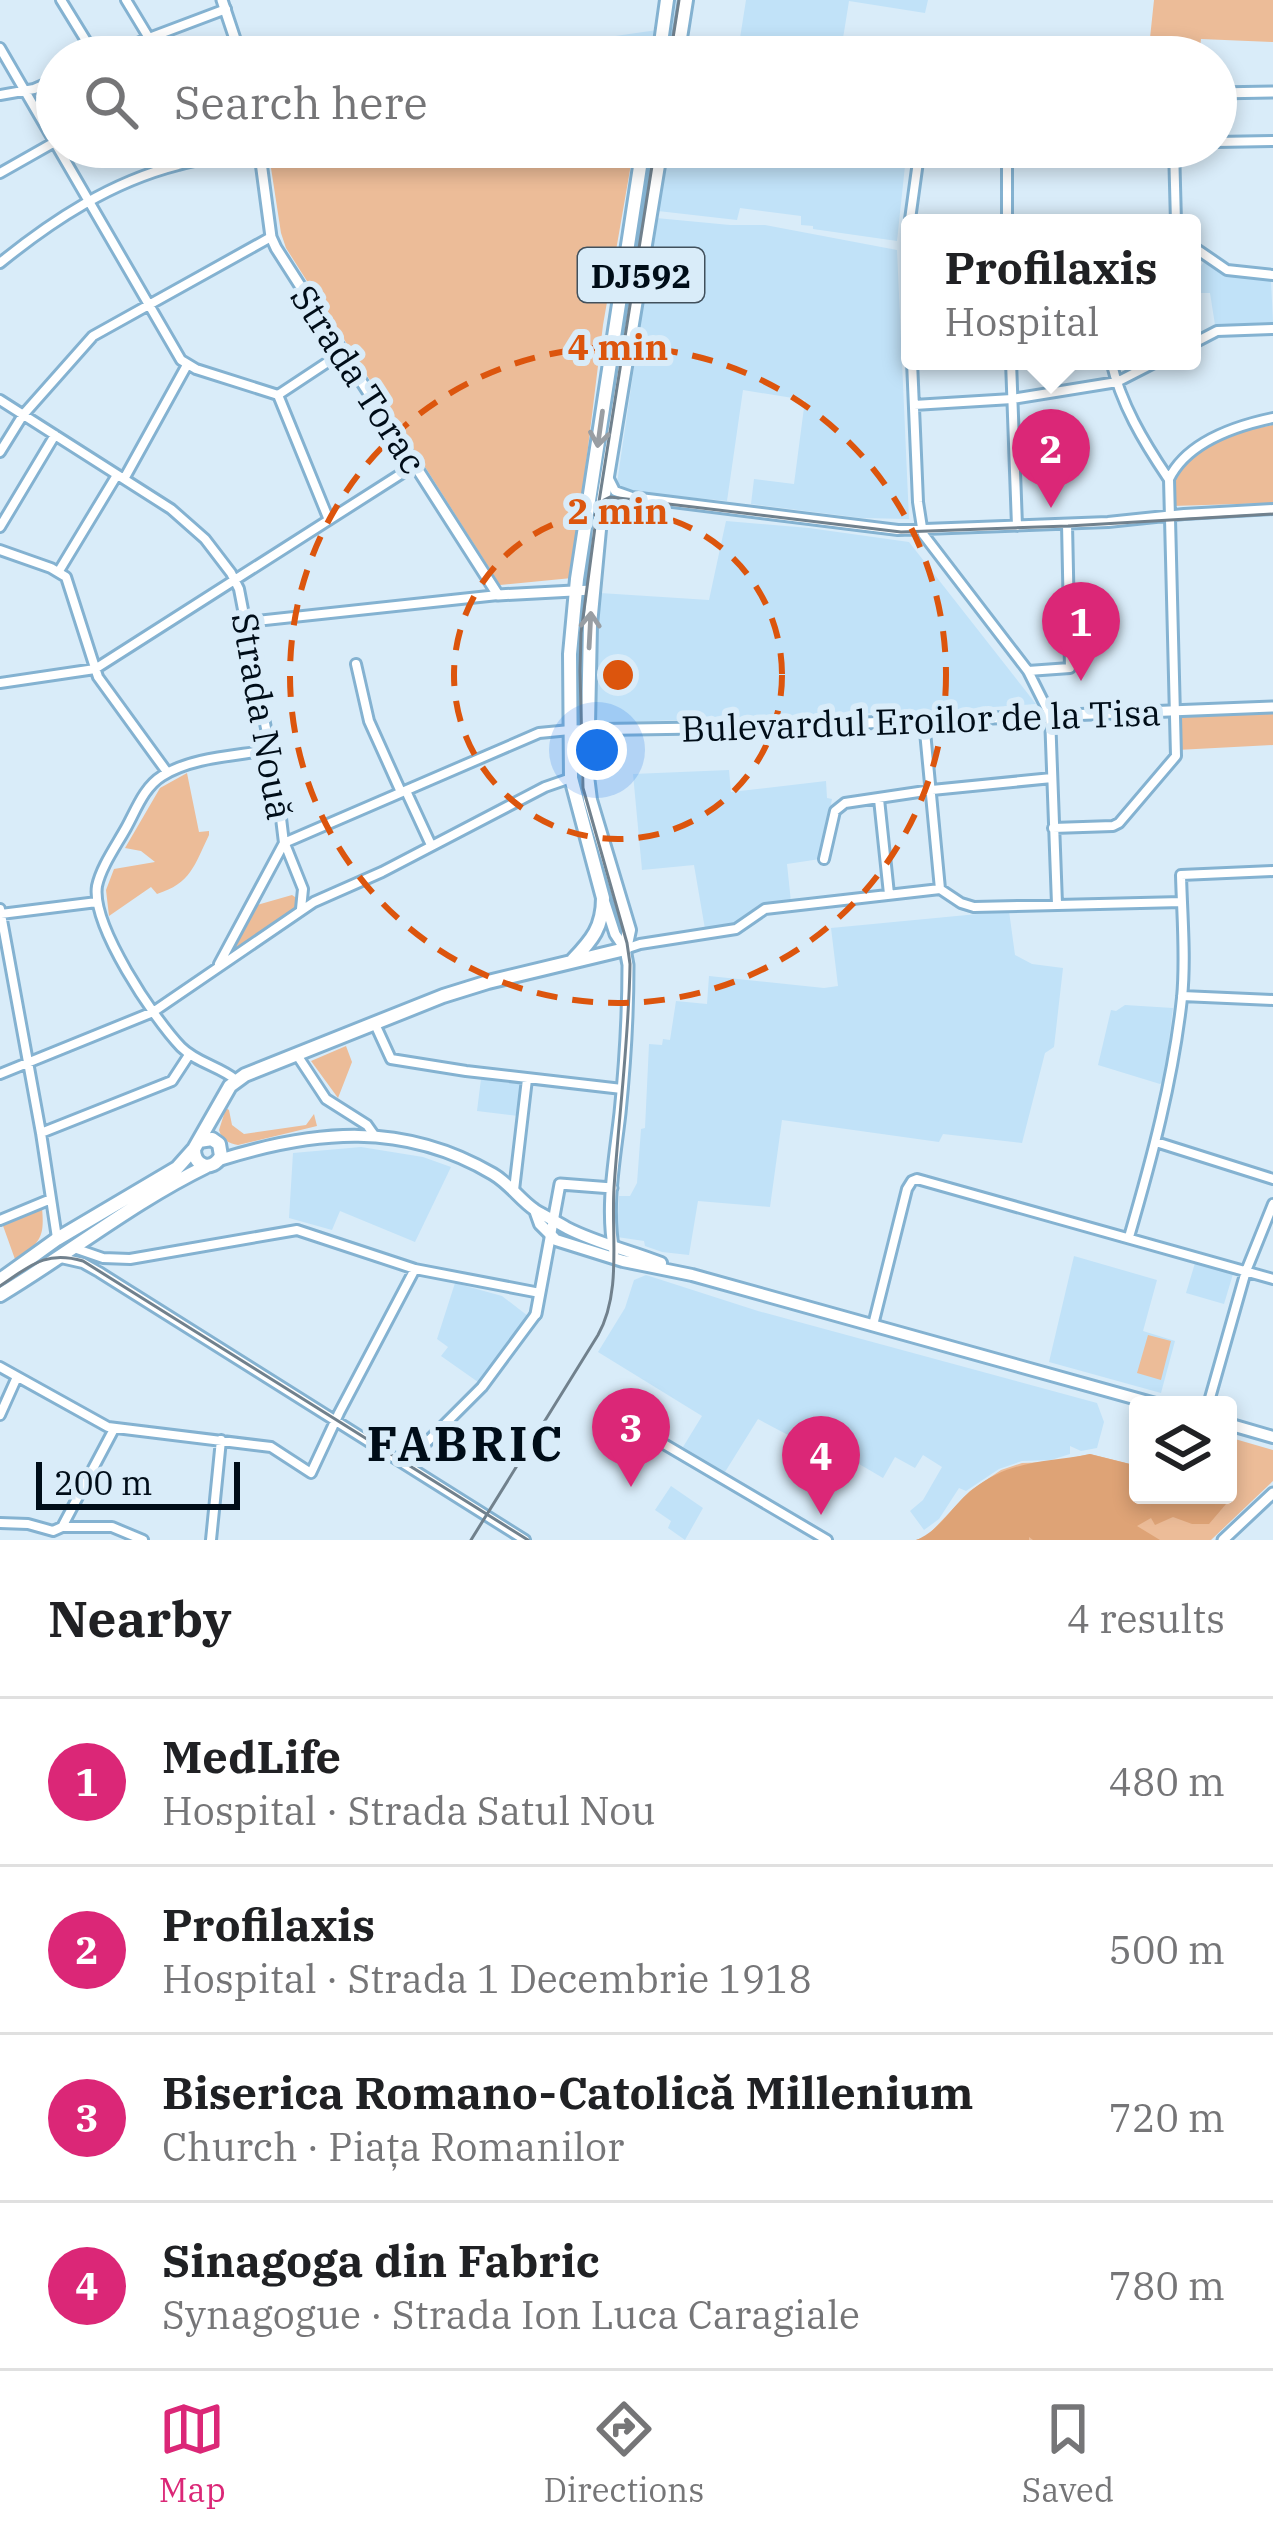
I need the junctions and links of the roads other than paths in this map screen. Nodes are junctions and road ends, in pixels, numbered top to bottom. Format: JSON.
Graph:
{"nodes":[{"id":1,"x":61,"y":0,"type":"edge"},
{"id":2,"x":126,"y":0,"type":"edge"},
{"id":3,"x":667,"y":0,"type":"edge"},
{"id":4,"x":686,"y":0,"type":"edge"},
{"id":5,"x":224,"y":5,"type":"edge"},
{"id":6,"x":82,"y":36,"type":"edge"},
{"id":7,"x":148,"y":36,"type":"edge"},
{"id":8,"x":154,"y":36,"type":"edge"},
{"id":9,"x":234,"y":36,"type":"edge"},
{"id":10,"x":661,"y":36,"type":"edge"},
{"id":11,"x":680,"y":36,"type":"edge"},
{"id":12,"x":0,"y":48,"type":"edge"},
{"id":13,"x":36,"y":87,"type":"edge"},
{"id":14,"x":25,"y":91,"type":"junction"},
{"id":15,"x":1237,"y":93,"type":"edge"},
{"id":16,"x":1271,"y":93,"type":"edge"},
{"id":17,"x":0,"y":95,"type":"edge"},
{"id":18,"x":36,"y":111,"type":"edge"},
{"id":19,"x":1273,"y":141,"type":"edge"},
{"id":20,"x":1237,"y":142,"type":"edge"},
{"id":21,"x":36,"y":153,"type":"edge"},
{"id":22,"x":69,"y":168,"type":"edge"},
{"id":23,"x":166,"y":168,"type":"edge"},
{"id":24,"x":263,"y":168,"type":"edge"},
{"id":25,"x":640,"y":168,"type":"edge"},
{"id":26,"x":658,"y":168,"type":"edge"},
{"id":27,"x":917,"y":168,"type":"edge"},
{"id":28,"x":1007,"y":168,"type":"edge"},
{"id":29,"x":1175,"y":168,"type":"edge"},
{"id":30,"x":0,"y":173,"type":"edge"},
{"id":31,"x":89,"y":200,"type":"junction"},
{"id":32,"x":912,"y":214,"type":"edge"},
{"id":33,"x":1007,"y":214,"type":"edge"},
{"id":34,"x":1176,"y":214,"type":"edge"},
{"id":35,"x":272,"y":236,"type":"junction"},
{"id":36,"x":1201,"y":252,"type":"edge"},
{"id":37,"x":0,"y":263,"type":"edge"},
{"id":38,"x":1273,"y":274,"type":"edge"},
{"id":39,"x":149,"y":304,"type":"junction"},
{"id":40,"x":1273,"y":329,"type":"edge"},
{"id":41,"x":1201,"y":339,"type":"edge"},
{"id":42,"x":343,"y":352,"type":"junction"},
{"id":43,"x":187,"y":365,"type":"junction"},
{"id":44,"x":912,"y":370,"type":"edge"},
{"id":45,"x":1011,"y":370,"type":"edge"},
{"id":46,"x":1114,"y":370,"type":"edge"},
{"id":47,"x":1140,"y":370,"type":"edge"},
{"id":48,"x":1117,"y":382,"type":"junction"},
{"id":49,"x":278,"y":395,"type":"junction"},
{"id":50,"x":1012,"y":399,"type":"junction"},
{"id":51,"x":0,"y":400,"type":"edge"},
{"id":52,"x":914,"y":405,"type":"junction"},
{"id":53,"x":23,"y":415,"type":"junction"},
{"id":54,"x":1273,"y":418,"type":"edge"},
{"id":55,"x":55,"y":435,"type":"junction"},
{"id":56,"x":0,"y":452,"type":"edge"},
{"id":57,"x":415,"y":465,"type":"junction"},
{"id":58,"x":120,"y":477,"type":"junction"},
{"id":59,"x":608,"y":478,"type":"junction"},
{"id":60,"x":1168,"y":479,"type":"junction"},
{"id":61,"x":1273,"y":509,"type":"edge"},
{"id":62,"x":1170,"y":517,"type":"junction"},
{"id":63,"x":329,"y":520,"type":"junction"},
{"id":64,"x":1067,"y":524,"type":"junction"},
{"id":65,"x":0,"y":526,"type":"edge"},
{"id":66,"x":1017,"y":526,"type":"junction"},
{"id":67,"x":922,"y":530,"type":"junction"},
{"id":68,"x":0,"y":550,"type":"edge"},
{"id":69,"x":59,"y":572,"type":"junction"},
{"id":70,"x":235,"y":580,"type":"junction"},
{"id":71,"x":592,"y":590,"type":"junction"},
{"id":72,"x":576,"y":591,"type":"junction"},
{"id":73,"x":498,"y":596,"type":"junction"},
{"id":74,"x":247,"y":622,"type":"junction"},
{"id":75,"x":356,"y":664,"type":"dead end"},
{"id":76,"x":95,"y":668,"type":"junction"},
{"id":77,"x":1028,"y":671,"type":"junction"},
{"id":78,"x":0,"y":682,"type":"edge"},
{"id":79,"x":1273,"y":707,"type":"edge"},
{"id":80,"x":1173,"y":711,"type":"junction"},
{"id":81,"x":1050,"y":715,"type":"junction"},
{"id":82,"x":924,"y":721,"type":"junction"},
{"id":83,"x":570,"y":730,"type":"junction"},
{"id":84,"x":587,"y":730,"type":"junction"},
{"id":85,"x":269,"y":750,"type":"junction"},
{"id":86,"x":167,"y":772,"type":"junction"},
{"id":87,"x":571,"y":778,"type":"junction"},
{"id":88,"x":1052,"y":778,"type":"junction"},
{"id":89,"x":932,"y":790,"type":"junction"},
{"id":90,"x":404,"y":791,"type":"junction"},
{"id":91,"x":880,"y":799,"type":"junction"},
{"id":92,"x":1053,"y":828,"type":"junction"},
{"id":93,"x":284,"y":843,"type":"junction"},
{"id":94,"x":431,"y":845,"type":"junction"},
{"id":95,"x":824,"y":859,"type":"dead end"},
{"id":96,"x":1273,"y":871,"type":"edge"},
{"id":97,"x":940,"y":889,"type":"junction"},
{"id":98,"x":304,"y":894,"type":"junction"},
{"id":99,"x":889,"y":894,"type":"junction"},
{"id":100,"x":603,"y":898,"type":"junction"},
{"id":101,"x":97,"y":902,"type":"junction"},
{"id":102,"x":314,"y":902,"type":"junction"},
{"id":103,"x":1182,"y":902,"type":"junction"},
{"id":104,"x":1057,"y":904,"type":"junction"},
{"id":105,"x":0,"y":911,"type":"edge"},
{"id":106,"x":301,"y":911,"type":"junction"},
{"id":107,"x":239,"y":930,"type":"junction"},
{"id":108,"x":255,"y":944,"type":"junction"},
{"id":109,"x":626,"y":949,"type":"junction"},
{"id":110,"x":572,"y":961,"type":"junction"},
{"id":111,"x":219,"y":964,"type":"junction"},
{"id":112,"x":1182,"y":996,"type":"junction"},
{"id":113,"x":1273,"y":1000,"type":"edge"},
{"id":114,"x":153,"y":1012,"type":"junction"},
{"id":115,"x":374,"y":1022,"type":"junction"},
{"id":116,"x":189,"y":1054,"type":"junction"},
{"id":117,"x":297,"y":1054,"type":"junction"},
{"id":118,"x":28,"y":1063,"type":"junction"},
{"id":119,"x":0,"y":1074,"type":"edge"},
{"id":120,"x":527,"y":1079,"type":"junction"},
{"id":121,"x":236,"y":1080,"type":"junction"},
{"id":122,"x":622,"y":1089,"type":"junction"},
{"id":123,"x":211,"y":1120,"type":"junction"},
{"id":124,"x":41,"y":1132,"type":"junction"},
{"id":125,"x":374,"y":1135,"type":"junction"},
{"id":126,"x":1156,"y":1142,"type":"junction"},
{"id":127,"x":218,"y":1143,"type":"junction"},
{"id":128,"x":196,"y":1145,"type":"junction"},
{"id":129,"x":241,"y":1153,"type":"junction"},
{"id":130,"x":213,"y":1163,"type":"junction"},
{"id":131,"x":1273,"y":1179,"type":"edge"},
{"id":132,"x":612,"y":1188,"type":"junction"},
{"id":133,"x":514,"y":1190,"type":"junction"},
{"id":134,"x":51,"y":1199,"type":"junction"},
{"id":135,"x":1273,"y":1204,"type":"edge"},
{"id":136,"x":535,"y":1210,"type":"junction"},
{"id":137,"x":553,"y":1219,"type":"junction"},
{"id":138,"x":0,"y":1220,"type":"edge"},
{"id":139,"x":568,"y":1228,"type":"junction"},
{"id":140,"x":550,"y":1233,"type":"junction"},
{"id":141,"x":1129,"y":1237,"type":"junction"},
{"id":142,"x":57,"y":1239,"type":"junction"},
{"id":143,"x":613,"y":1245,"type":"junction"},
{"id":144,"x":75,"y":1249,"type":"junction"},
{"id":145,"x":60,"y":1258,"type":"junction"},
{"id":146,"x":616,"y":1259,"type":"junction"},
{"id":147,"x":415,"y":1269,"type":"junction"},
{"id":148,"x":1246,"y":1271,"type":"junction"},
{"id":149,"x":692,"y":1275,"type":"junction"},
{"id":150,"x":1273,"y":1279,"type":"edge"},
{"id":151,"x":0,"y":1280,"type":"edge"},
{"id":152,"x":540,"y":1293,"type":"junction"},
{"id":153,"x":0,"y":1295,"type":"edge"},
{"id":154,"x":536,"y":1314,"type":"joint"},
{"id":155,"x":872,"y":1325,"type":"junction"},
{"id":156,"x":0,"y":1367,"type":"edge"},
{"id":157,"x":17,"y":1377,"type":"junction"},
{"id":158,"x":1211,"y":1396,"type":"edge"},
{"id":159,"x":1129,"y":1397,"type":"edge"},
{"id":160,"x":0,"y":1415,"type":"edge"},
{"id":161,"x":336,"y":1420,"type":"junction"},
{"id":162,"x":635,"y":1427,"type":"dead end"},
{"id":163,"x":1237,"y":1427,"type":"edge"},
{"id":164,"x":114,"y":1429,"type":"junction"},
{"id":165,"x":1273,"y":1437,"type":"edge"},
{"id":166,"x":221,"y":1440,"type":"junction"},
{"id":167,"x":405,"y":1464,"type":"junction"},
{"id":168,"x":1273,"y":1493,"type":"edge"},
{"id":169,"x":0,"y":1523,"type":"edge"},
{"id":170,"x":54,"y":1532,"type":"edge"},
{"id":171,"x":143,"y":1540,"type":"edge"},
{"id":172,"x":211,"y":1540,"type":"edge"},
{"id":173,"x":525,"y":1540,"type":"edge"},
{"id":174,"x":827,"y":1540,"type":"edge"},
{"id":175,"x":1223,"y":1540,"type":"edge"}],
"edges":[{"from":1,"to":6,"type":"street"},
{"from":2,"to":7,"type":"street"},
{"from":3,"to":10,"type":"main road"},
{"from":4,"to":11,"type":"main road"},
{"from":5,"to":8,"type":"street"},
{"from":5,"to":9,"type":"street"},
{"from":12,"to":14,"type":"street"},
{"from":13,"to":14,"type":"street"},
{"from":14,"to":17,"type":"street"},
{"from":14,"to":18,"type":"street"},
{"from":15,"to":16,"type":"street"},
{"from":19,"to":20,"type":"street"},
{"from":21,"to":30,"type":"street"},
{"from":22,"to":31,"type":"street"},
{"from":23,"to":31,"type":"street"},
{"from":24,"to":35,"type":"street","name":"Strada Torac"},
{"from":25,"to":72,"type":"main road","number":"DJ592","one_way":true},
{"from":26,"to":59,"type":"main road","number":"DJ592"},
{"from":27,"to":32,"type":"street"},
{"from":28,"to":33,"type":"street"},
{"from":29,"to":34,"type":"street"},
{"from":31,"to":37,"type":"street"},
{"from":31,"to":39,"type":"street"},
{"from":35,"to":39,"type":"street"},
{"from":35,"to":42,"type":"street","name":"Strada Torac"},
{"from":36,"to":38,"type":"street"},
{"from":39,"to":43,"type":"street"},
{"from":39,"to":53,"type":"street"},
{"from":40,"to":41,"type":"street"},
{"from":42,"to":49,"type":"street"},
{"from":42,"to":57,"type":"street","name":"Strada Torac"},
{"from":43,"to":49,"type":"street"},
{"from":43,"to":58,"type":"street"},
{"from":44,"to":52,"type":"street"},
{"from":45,"to":50,"type":"street"},
{"from":46,"to":48,"type":"street"},
{"from":47,"to":48,"type":"street"},
{"from":48,"to":50,"type":"street"},
{"from":48,"to":60,"type":"street"},
{"from":49,"to":63,"type":"street"},
{"from":50,"to":52,"type":"street"},
{"from":50,"to":66,"type":"street"},
{"from":51,"to":53,"type":"street","name":"Strada Nouă"},
{"from":52,"to":67,"type":"street"},
{"from":53,"to":55,"type":"street","name":"Strada Nouă"},
{"from":53,"to":56,"type":"street"},
{"from":54,"to":60,"type":"street"},
{"from":55,"to":58,"type":"street","name":"Strada Nouă"},
{"from":55,"to":65,"type":"street"},
{"from":57,"to":63,"type":"street"},
{"from":57,"to":73,"type":"street","name":"Strada Torac"},
{"from":58,"to":69,"type":"street"},
{"from":58,"to":70,"type":"street","name":"Strada Nouă"},
{"from":59,"to":67,"type":"street"},
{"from":59,"to":71,"type":"main road","number":"DJ592"},
{"from":60,"to":62,"type":"street"},
{"from":61,"to":62,"type":"street"},
{"from":62,"to":64,"type":"street"},
{"from":62,"to":80,"type":"street"},
{"from":63,"to":70,"type":"street"},
{"from":64,"to":66,"type":"street"},
{"from":64,"to":77,"type":"street"},
{"from":66,"to":67,"type":"street"},
{"from":67,"to":77,"type":"street"},
{"from":68,"to":69,"type":"street"},
{"from":69,"to":76,"type":"street"},
{"from":70,"to":74,"type":"street","name":"Strada Nouă"},
{"from":70,"to":76,"type":"street"},
{"from":71,"to":72,"type":"street"},
{"from":84,"to":71,"type":"main road","number":"DJ592","one_way":true},
{"from":72,"to":73,"type":"street"},
{"from":72,"to":83,"type":"main road","number":"DJ592"},
{"from":73,"to":74,"type":"street"},
{"from":74,"to":85,"type":"street","name":"Strada Nouă"},
{"from":75,"to":90,"type":"street"},
{"from":76,"to":78,"type":"street"},
{"from":76,"to":86,"type":"street"},
{"from":77,"to":81,"type":"street"},
{"from":79,"to":80,"type":"street","name":"Bulevardul Eroilor de la Tisa"},
{"from":80,"to":81,"type":"street","name":"Bulevardul Eroilor de la Tisa"},
{"from":80,"to":92,"type":"street"},
{"from":81,"to":82,"type":"street","name":"Bulevardul Eroilor de la Tisa"},
{"from":81,"to":88,"type":"street"},
{"from":82,"to":84,"type":"street","name":"Bulevardul Eroilor de la Tisa"},
{"from":82,"to":89,"type":"street"},
{"from":83,"to":84,"type":"street","name":"Bulevardul Eroilor de la Tisa"},
{"from":83,"to":87,"type":"main road","number":"DJ592"},
{"from":83,"to":90,"type":"street"},
{"from":84,"to":109,"type":"main road","number":"DJ592"},
{"from":85,"to":86,"type":"street"},
{"from":85,"to":93,"type":"street","name":"Strada Nouă"},
{"from":86,"to":101,"type":"street"},
{"from":87,"to":94,"type":"street"},
{"from":87,"to":100,"type":"main road","number":"DJ592"},
{"from":88,"to":89,"type":"street"},
{"from":88,"to":92,"type":"street"},
{"from":89,"to":91,"type":"street"},
{"from":89,"to":97,"type":"street"},
{"from":90,"to":93,"type":"street"},
{"from":90,"to":94,"type":"street"},
{"from":91,"to":95,"type":"street"},
{"from":91,"to":99,"type":"street"},
{"from":92,"to":104,"type":"street"},
{"from":93,"to":98,"type":"street"},
{"from":93,"to":107,"type":"street","name":"Strada Nouă"},
{"from":94,"to":102,"type":"street"},
{"from":96,"to":103,"type":"street"},
{"from":97,"to":99,"type":"street"},
{"from":97,"to":104,"type":"street"},
{"from":98,"to":102,"type":"street"},
{"from":98,"to":106,"type":"street"},
{"from":99,"to":109,"type":"street"},
{"from":100,"to":109,"type":"street"},
{"from":100,"to":110,"type":"main road"},
{"from":101,"to":105,"type":"street"},
{"from":101,"to":114,"type":"street"},
{"from":102,"to":106,"type":"street"},
{"from":103,"to":104,"type":"street"},
{"from":103,"to":112,"type":"street"},
{"from":105,"to":118,"type":"street"},
{"from":106,"to":108,"type":"street"},
{"from":107,"to":108,"type":"street"},
{"from":107,"to":111,"type":"street","name":"Strada Nouă"},
{"from":108,"to":111,"type":"street"},
{"from":109,"to":110,"type":"main road"},
{"from":109,"to":122,"type":"street"},
{"from":110,"to":115,"type":"main road"},
{"from":111,"to":114,"type":"street"},
{"from":112,"to":113,"type":"street"},
{"from":112,"to":126,"type":"street"},
{"from":114,"to":116,"type":"street"},
{"from":114,"to":118,"type":"street"},
{"from":115,"to":117,"type":"main road"},
{"from":115,"to":120,"type":"street"},
{"from":116,"to":121,"type":"street"},
{"from":116,"to":124,"type":"street"},
{"from":117,"to":121,"type":"main road"},
{"from":117,"to":125,"type":"street"},
{"from":118,"to":119,"type":"street"},
{"from":118,"to":124,"type":"street"},
{"from":120,"to":122,"type":"street"},
{"from":120,"to":133,"type":"street"},
{"from":121,"to":123,"type":"main road"},
{"from":122,"to":132,"type":"street"},
{"from":123,"to":127,"type":"main road"},
{"from":123,"to":128,"type":"main road"},
{"from":124,"to":134,"type":"street"},
{"from":125,"to":129,"type":"main road"},
{"from":125,"to":133,"type":"main road"},
{"from":126,"to":131,"type":"street"},
{"from":126,"to":141,"type":"street"},
{"from":127,"to":128,"type":"main road"},
{"from":127,"to":129,"type":"main road"},
{"from":127,"to":130,"type":"main road"},
{"from":128,"to":130,"type":"main road"},
{"from":128,"to":142,"type":"main road"},
{"from":129,"to":130,"type":"main road"},
{"from":130,"to":144,"type":"main road"},
{"from":132,"to":137,"type":"street"},
{"from":132,"to":143,"type":"street"},
{"from":133,"to":136,"type":"main road"},
{"from":134,"to":138,"type":"street"},
{"from":134,"to":142,"type":"street"},
{"from":135,"to":148,"type":"street"},
{"from":136,"to":137,"type":"main road"},
{"from":136,"to":140,"type":"main road"},
{"from":137,"to":139,"type":"main road"},
{"from":137,"to":140,"type":"street"},
{"from":139,"to":140,"type":"street"},
{"from":139,"to":143,"type":"main road"},
{"from":140,"to":146,"type":"main road"},
{"from":140,"to":152,"type":"street"},
{"from":141,"to":148,"type":"street"},
{"from":141,"to":155,"type":"street"},
{"from":142,"to":144,"type":"street"},
{"from":142,"to":145,"type":"street"},
{"from":142,"to":151,"type":"main road"},
{"from":143,"to":146,"type":"street"},
{"from":143,"to":149,"type":"main road"},
{"from":144,"to":145,"type":"main road"},
{"from":144,"to":147,"type":"street"},
{"from":145,"to":153,"type":"main road"},
{"from":145,"to":161,"type":"street"},
{"from":146,"to":149,"type":"main road"},
{"from":147,"to":152,"type":"street"},
{"from":147,"to":161,"type":"street"},
{"from":148,"to":150,"type":"street"},
{"from":148,"to":158,"type":"street"},
{"from":149,"to":155,"type":"main road"},
{"from":152,"to":154,"type":"street"},
{"from":154,"to":167,"type":"street"},
{"from":155,"to":159,"type":"main road"},
{"from":156,"to":157,"type":"street"},
{"from":157,"to":160,"type":"street"},
{"from":157,"to":164,"type":"street"},
{"from":161,"to":166,"type":"street"},
{"from":161,"to":167,"type":"street"},
{"from":162,"to":174,"type":"street"},
{"from":163,"to":165,"type":"main road"},
{"from":164,"to":166,"type":"street"},
{"from":164,"to":170,"type":"street"},
{"from":166,"to":172,"type":"street"},
{"from":167,"to":173,"type":"street"},
{"from":168,"to":175,"type":"street"},
{"from":169,"to":170,"type":"street"},
{"from":170,"to":171,"type":"street"}]}
